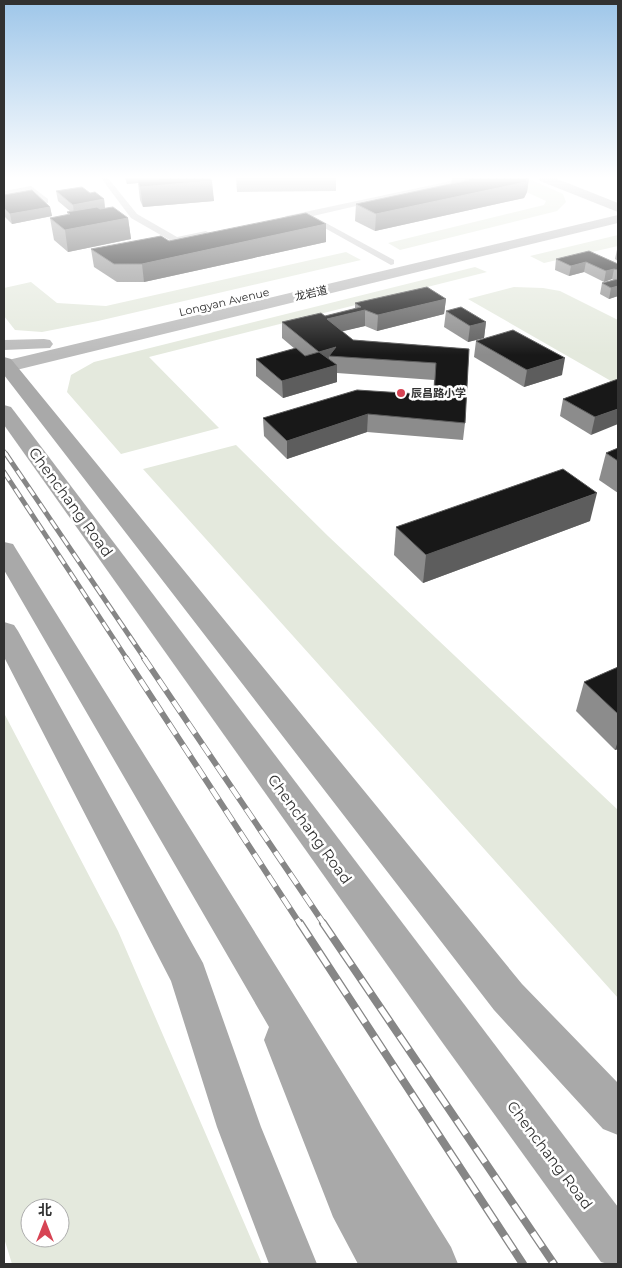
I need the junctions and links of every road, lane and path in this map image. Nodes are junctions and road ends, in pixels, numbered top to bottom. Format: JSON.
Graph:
{"nodes":[{"id":1,"x":171,"y":237,"type":"edge"},
{"id":2,"x":191,"y":237,"type":"edge"},
{"id":3,"x":347,"y":237,"type":"edge"},
{"id":4,"x":494,"y":237,"type":"edge"},
{"id":5,"x":539,"y":237,"type":"edge"},
{"id":6,"x":392,"y":262,"type":"junction"},
{"id":7,"x":4,"y":359,"type":"edge"},
{"id":8,"x":4,"y":411,"type":"edge"},
{"id":9,"x":4,"y":549,"type":"edge"},
{"id":10,"x":4,"y":630,"type":"edge"},
{"id":11,"x":257,"y":971,"type":"junction"},
{"id":12,"x":618,"y":1114,"type":"edge"},
{"id":13,"x":618,"y":1246,"type":"edge"},
{"id":14,"x":293,"y":1264,"type":"edge"},
{"id":15,"x":384,"y":1264,"type":"edge"},
{"id":16,"x":434,"y":1264,"type":"edge"}],
"edges":[{"from":1,"to":2,"type":"lane"},
{"from":3,"to":6,"type":"lane"},
{"from":4,"to":6,"type":"main road","name":"Longyan Avenue"},
{"from":5,"to":7,"type":"main road","name":"龙岩道"},
{"from":6,"to":7,"type":"main road","name":"Longyan Avenue"},
{"from":7,"to":12,"type":"main road"},
{"from":8,"to":13,"type":"main road","name":"Chenchang Road"},
{"from":9,"to":11,"type":"main road"},
{"from":10,"to":14,"type":"main road"},
{"from":11,"to":15,"type":"main road"},
{"from":11,"to":16,"type":"main road"}]}
